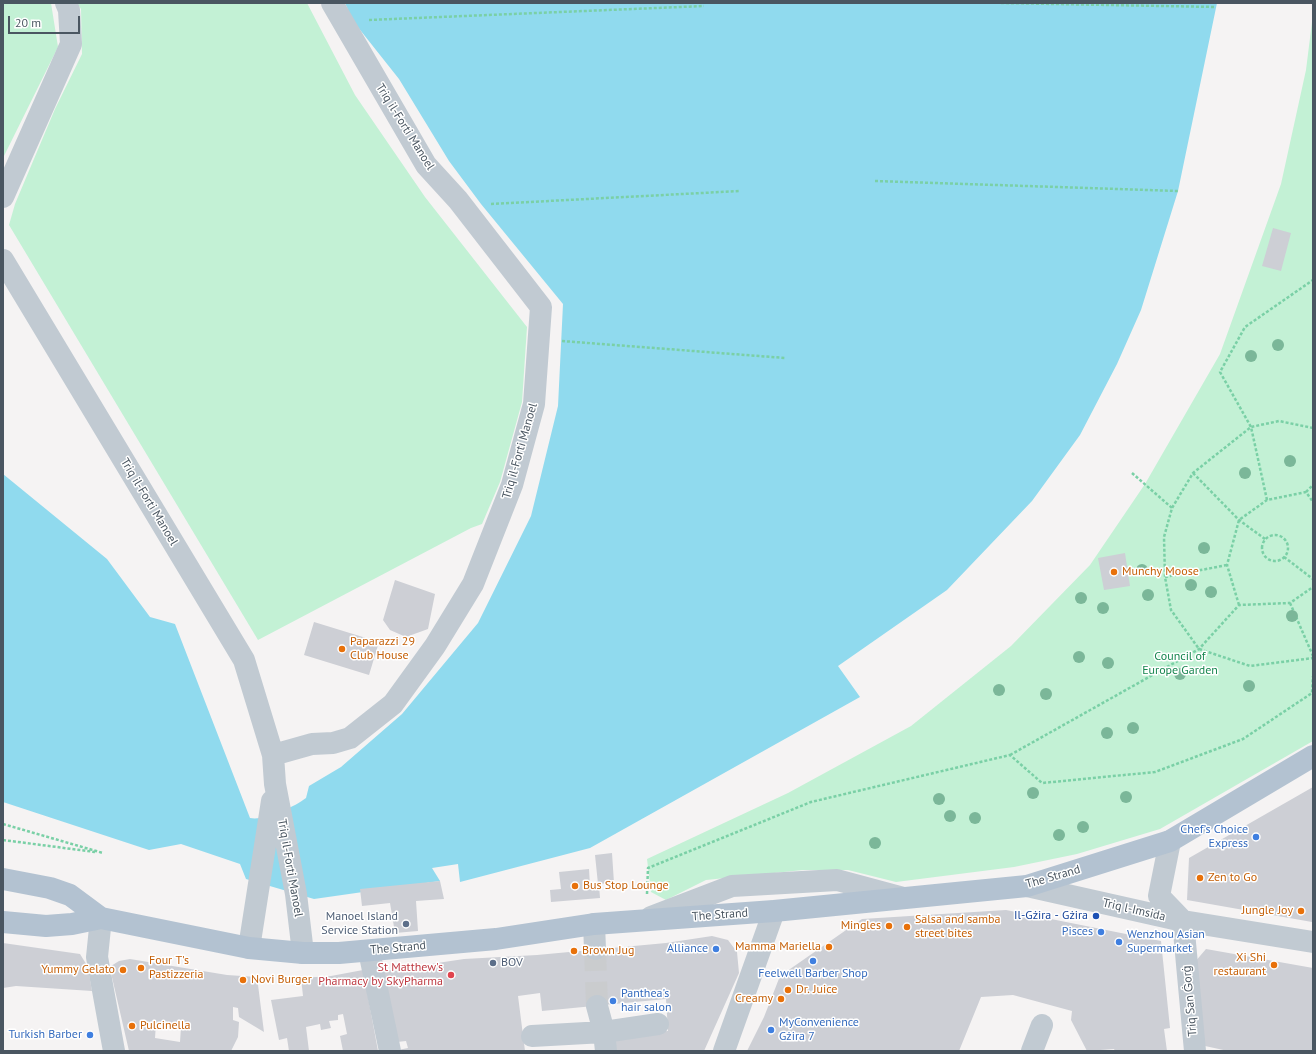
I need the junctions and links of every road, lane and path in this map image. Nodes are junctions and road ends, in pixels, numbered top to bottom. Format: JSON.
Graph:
{"nodes":[{"id":1,"x":66,"y":3,"type":"edge"},
{"id":2,"x":332,"y":3,"type":"edge"},
{"id":3,"x":1001,"y":3,"type":"edge"},
{"id":4,"x":704,"y":6,"type":"dead end"},
{"id":5,"x":1216,"y":7,"type":"dead end"},
{"id":6,"x":361,"y":21,"type":"dead end"},
{"id":7,"x":875,"y":181,"type":"dead end"},
{"id":8,"x":740,"y":191,"type":"dead end"},
{"id":9,"x":1178,"y":191,"type":"dead end"},
{"id":10,"x":3,"y":197,"type":"edge"},
{"id":11,"x":489,"y":204,"type":"dead end"},
{"id":12,"x":3,"y":260,"type":"edge"},
{"id":13,"x":1313,"y":280,"type":"edge"},
{"id":14,"x":561,"y":341,"type":"dead end"},
{"id":15,"x":785,"y":358,"type":"dead end"},
{"id":16,"x":1251,"y":427,"type":"junction"},
{"id":17,"x":1313,"y":428,"type":"edge"},
{"id":18,"x":1132,"y":473,"type":"dead end"},
{"id":19,"x":1193,"y":473,"type":"junction"},
{"id":20,"x":1313,"y":486,"type":"edge"},
{"id":21,"x":1306,"y":492,"type":"junction"},
{"id":22,"x":1267,"y":500,"type":"junction"},
{"id":23,"x":1313,"y":502,"type":"edge"},
{"id":24,"x":1172,"y":508,"type":"junction"},
{"id":25,"x":1239,"y":520,"type":"junction"},
{"id":26,"x":1265,"y":539,"type":"junction"},
{"id":27,"x":1284,"y":556,"type":"junction"},
{"id":28,"x":1227,"y":565,"type":"junction"},
{"id":29,"x":1165,"y":577,"type":"junction"},
{"id":30,"x":1313,"y":579,"type":"edge"},
{"id":31,"x":1313,"y":587,"type":"edge"},
{"id":32,"x":1290,"y":603,"type":"junction"},
{"id":33,"x":1239,"y":605,"type":"junction"},
{"id":34,"x":1199,"y":649,"type":"junction"},
{"id":35,"x":1313,"y":657,"type":"edge"},
{"id":36,"x":1313,"y":676,"type":"edge"},
{"id":37,"x":273,"y":755,"type":"junction"},
{"id":38,"x":1010,"y":756,"type":"junction"},
{"id":39,"x":1313,"y":756,"type":"edge"},
{"id":40,"x":275,"y":784,"type":"junction"},
{"id":41,"x":3,"y":824,"type":"edge"},
{"id":42,"x":3,"y":840,"type":"edge"},
{"id":43,"x":1170,"y":842,"type":"junction"},
{"id":44,"x":3,"y":879,"type":"edge"},
{"id":45,"x":1027,"y":886,"type":"junction"},
{"id":46,"x":904,"y":898,"type":"junction"},
{"id":47,"x":648,"y":901,"type":"dead end"},
{"id":48,"x":774,"y":911,"type":"junction"},
{"id":49,"x":101,"y":918,"type":"junction"},
{"id":50,"x":640,"y":921,"type":"junction"},
{"id":51,"x":1183,"y":921,"type":"junction"},
{"id":52,"x":3,"y":922,"type":"edge"},
{"id":53,"x":594,"y":924,"type":"junction"},
{"id":54,"x":1313,"y":942,"type":"edge"},
{"id":55,"x":249,"y":948,"type":"junction"},
{"id":56,"x":595,"y":949,"type":"tunnel mouth"},
{"id":57,"x":369,"y":951,"type":"junction"},
{"id":58,"x":303,"y":953,"type":"junction"},
{"id":59,"x":597,"y":1006,"type":"tunnel mouth"},
{"id":60,"x":658,"y":1024,"type":"dead end"},
{"id":61,"x":1042,"y":1025,"type":"dead end"},
{"id":62,"x":532,"y":1036,"type":"dead end"},
{"id":63,"x":605,"y":1042,"type":"edge"},
{"id":64,"x":114,"y":1051,"type":"edge"},
{"id":65,"x":390,"y":1051,"type":"edge"},
{"id":66,"x":724,"y":1051,"type":"edge"},
{"id":67,"x":1032,"y":1051,"type":"edge"},
{"id":68,"x":1195,"y":1051,"type":"edge"}],
"edges":[{"from":1,"to":10,"type":"street"},
{"from":2,"to":37,"type":"street","name":"Triq il-Forti Manoel"},
{"from":3,"to":5,"type":"path"},
{"from":4,"to":6,"type":"path"},
{"from":7,"to":9,"type":"path"},
{"from":8,"to":11,"type":"path"},
{"from":12,"to":37,"type":"street","name":"Triq il-Forti Manoel"},
{"from":13,"to":16,"type":"path"},
{"from":14,"to":15,"type":"path"},
{"from":16,"to":17,"type":"path"},
{"from":16,"to":19,"type":"path"},
{"from":16,"to":22,"type":"path"},
{"from":18,"to":24,"type":"path"},
{"from":19,"to":24,"type":"path"},
{"from":19,"to":25,"type":"path"},
{"from":20,"to":21,"type":"path"},
{"from":21,"to":22,"type":"path"},
{"from":21,"to":23,"type":"path"},
{"from":22,"to":25,"type":"path"},
{"from":24,"to":29,"type":"path"},
{"from":25,"to":26,"type":"path"},
{"from":25,"to":28,"type":"path"},
{"from":26,"to":27,"type":"path"},
{"from":26,"to":27,"type":"path"},
{"from":27,"to":30,"type":"path"},
{"from":28,"to":29,"type":"path"},
{"from":28,"to":33,"type":"path"},
{"from":29,"to":34,"type":"path"},
{"from":31,"to":32,"type":"path"},
{"from":32,"to":33,"type":"path"},
{"from":32,"to":35,"type":"path"},
{"from":33,"to":34,"type":"path"},
{"from":34,"to":35,"type":"path"},
{"from":34,"to":38,"type":"path"},
{"from":36,"to":38,"type":"path"},
{"from":37,"to":40,"type":"street","name":"Triq il-Forti Manoel"},
{"from":38,"to":47,"type":"path"},
{"from":39,"to":43,"type":"main road","name":"The Strand"},
{"from":40,"to":55,"type":"street","name":"Triq il-Forti Manoel"},
{"from":40,"to":58,"type":"street","name":"Triq il-Forti Manoel"},
{"from":41,"to":42,"type":"path"},
{"from":43,"to":45,"type":"main road","name":"The Strand"},
{"from":43,"to":51,"type":"street"},
{"from":44,"to":49,"type":"main road","name":"The Strand"},
{"from":45,"to":46,"type":"main road","name":"The Strand"},
{"from":45,"to":51,"type":"street","name":"Triq l-Imsida"},
{"from":46,"to":48,"type":"main road","name":"The Strand"},
{"from":46,"to":50,"type":"street"},
{"from":48,"to":50,"type":"main road","name":"The Strand"},
{"from":48,"to":66,"type":"street"},
{"from":49,"to":52,"type":"main road","name":"The Strand"},
{"from":49,"to":55,"type":"main road","name":"The Strand"},
{"from":49,"to":64,"type":"street"},
{"from":50,"to":53,"type":"main road","name":"The Strand"},
{"from":51,"to":54,"type":"street","name":"Triq l-Imsida"},
{"from":51,"to":68,"type":"street","name":"Triq San Ġorġ"},
{"from":53,"to":56,"type":"street"},
{"from":53,"to":57,"type":"main road","name":"The Strand"},
{"from":55,"to":58,"type":"main road","name":"The Strand"},
{"from":57,"to":58,"type":"main road","name":"The Strand"},
{"from":57,"to":65,"type":"street"},
{"from":59,"to":63,"type":"street"},
{"from":60,"to":63,"type":"street"},
{"from":61,"to":67,"type":"street"},
{"from":62,"to":63,"type":"street"}]}
